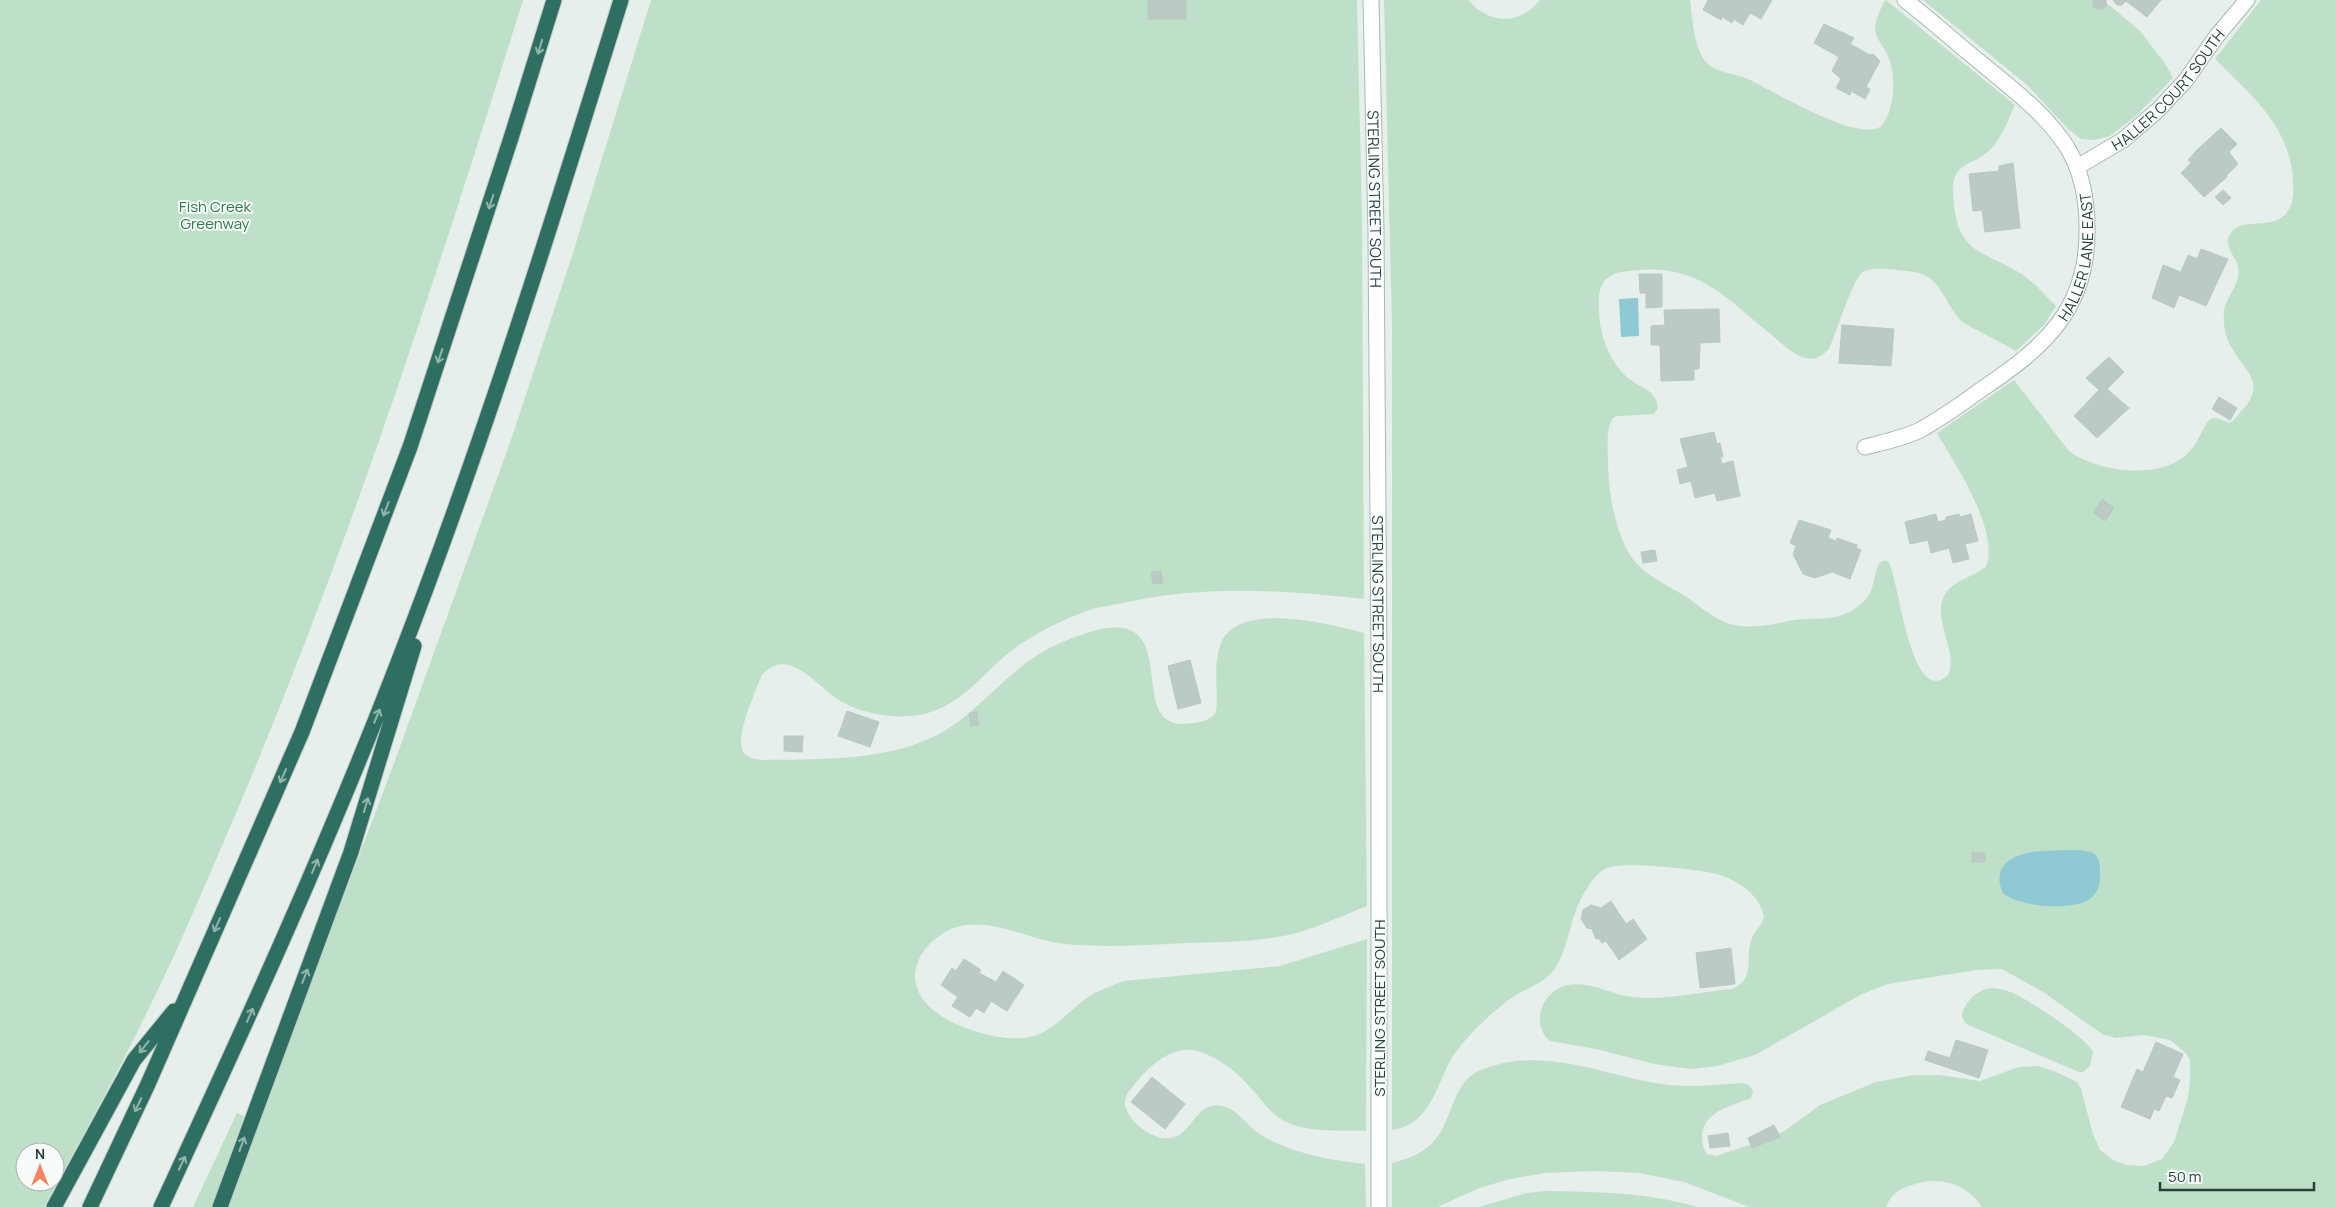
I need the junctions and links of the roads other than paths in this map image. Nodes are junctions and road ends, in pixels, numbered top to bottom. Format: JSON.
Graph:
{"nodes":[{"id":1,"x":554,"y":0,"type":"edge"},
{"id":2,"x":621,"y":0,"type":"edge"},
{"id":3,"x":1371,"y":0,"type":"edge"},
{"id":4,"x":1905,"y":0,"type":"edge"},
{"id":5,"x":2247,"y":0,"type":"edge"},
{"id":6,"x":2077,"y":166,"type":"junction"},
{"id":7,"x":1865,"y":447,"type":"dead end"},
{"id":8,"x":469,"y":470,"type":"junction"},
{"id":9,"x":186,"y":996,"type":"junction"},
{"id":10,"x":54,"y":1207,"type":"edge"},
{"id":11,"x":90,"y":1207,"type":"edge"},
{"id":12,"x":161,"y":1207,"type":"edge"},
{"id":13,"x":220,"y":1207,"type":"edge"},
{"id":14,"x":1379,"y":1207,"type":"edge"}],
"edges":[{"from":1,"to":9,"type":"highway","one_way":true},
{"from":2,"to":8,"type":"highway"},
{"from":3,"to":14,"type":"street","name":"STERLING STREET SOUTH"},
{"from":4,"to":6,"type":"street","name":"HALLER LANE EAST"},
{"from":5,"to":6,"type":"street","name":"HALLER COURT SOUTH"},
{"from":6,"to":7,"type":"street","name":"HALLER LANE EAST"},
{"from":12,"to":8,"type":"highway","one_way":true},
{"from":13,"to":8,"type":"highway","one_way":true},
{"from":9,"to":10,"type":"highway","one_way":true},
{"from":9,"to":11,"type":"highway","one_way":true}]}
